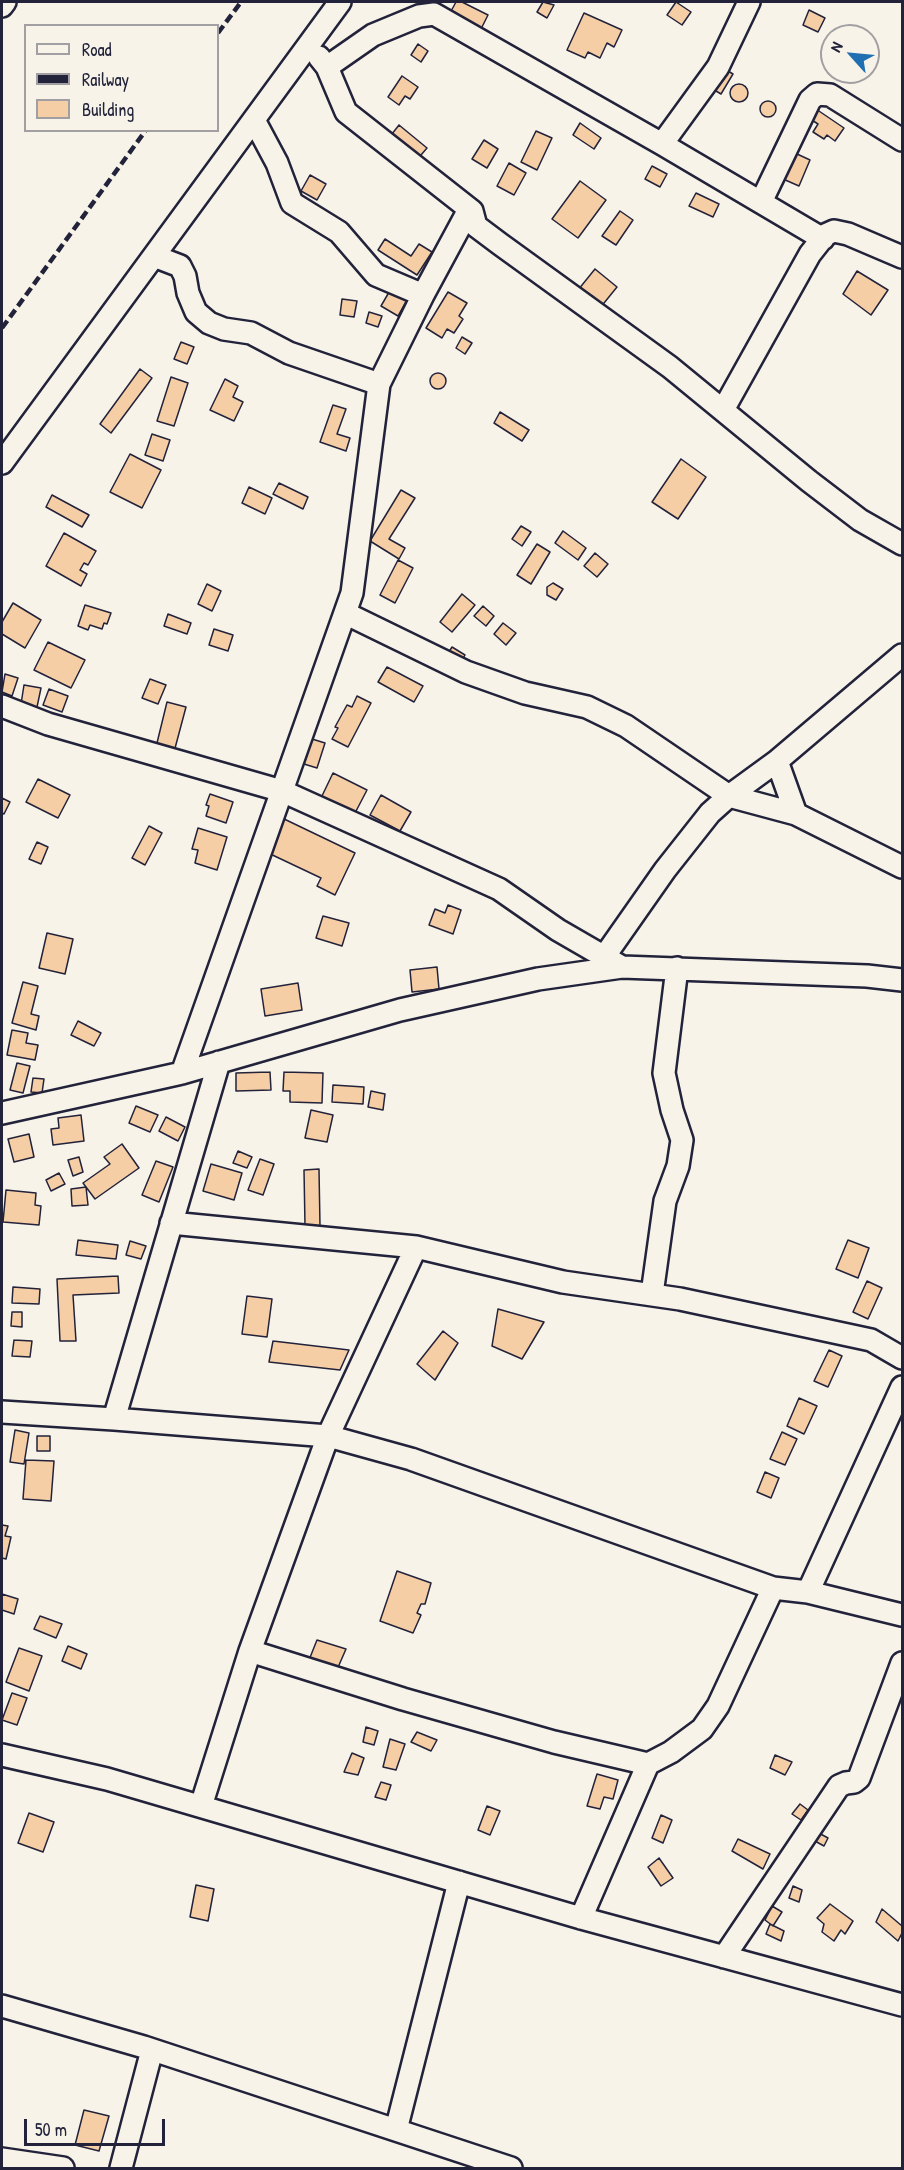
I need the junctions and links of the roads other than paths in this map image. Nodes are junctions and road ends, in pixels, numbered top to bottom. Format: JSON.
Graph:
{"nodes":[{"id":1,"x":5,"y":2,"type":"edge"},
{"id":2,"x":340,"y":2,"type":"edge"},
{"id":3,"x":749,"y":2,"type":"edge"},
{"id":4,"x":2,"y":6,"type":"edge"},
{"id":5,"x":429,"y":8,"type":"edge"},
{"id":6,"x":308,"y":45,"type":"junction"},
{"id":7,"x":327,"y":67,"type":"junction"},
{"id":8,"x":254,"y":120,"type":"junction"},
{"id":9,"x":903,"y":140,"type":"edge"},
{"id":10,"x":662,"y":144,"type":"junction"},
{"id":11,"x":761,"y":202,"type":"junction"},
{"id":12,"x":472,"y":211,"type":"junction"},
{"id":13,"x":823,"y":239,"type":"junction"},
{"id":14,"x":154,"y":256,"type":"junction"},
{"id":15,"x":903,"y":257,"type":"edge"},
{"id":16,"x":423,"y":295,"type":"junction"},
{"id":17,"x":379,"y":384,"type":"junction"},
{"id":18,"x":723,"y":410,"type":"junction"},
{"id":19,"x":2,"y":463,"type":"edge"},
{"id":20,"x":899,"y":538,"type":"edge"},
{"id":21,"x":345,"y":613,"type":"junction"},
{"id":22,"x":903,"y":655,"type":"edge"},
{"id":23,"x":2,"y":706,"type":"edge"},
{"id":24,"x":777,"y":761,"type":"junction"},
{"id":25,"x":282,"y":791,"type":"junction"},
{"id":26,"x":729,"y":796,"type":"junction"},
{"id":27,"x":796,"y":814,"type":"junction"},
{"id":28,"x":903,"y":867,"type":"edge"},
{"id":29,"x":613,"y":962,"type":"junction"},
{"id":30,"x":677,"y":968,"type":"junction"},
{"id":31,"x":903,"y":980,"type":"edge"},
{"id":32,"x":219,"y":1062,"type":"junction"},
{"id":33,"x":182,"y":1073,"type":"junction"},
{"id":34,"x":2,"y":1113,"type":"edge"},
{"id":35,"x":171,"y":1223,"type":"junction"},
{"id":36,"x":416,"y":1246,"type":"junction"},
{"id":37,"x":652,"y":1294,"type":"junction"},
{"id":38,"x":903,"y":1358,"type":"edge"},
{"id":39,"x":903,"y":1387,"type":"edge"},
{"id":40,"x":2,"y":1412,"type":"edge"},
{"id":41,"x":114,"y":1419,"type":"junction"},
{"id":42,"x":328,"y":1436,"type":"junction"},
{"id":43,"x":773,"y":1588,"type":"junction"},
{"id":44,"x":808,"y":1592,"type":"junction"},
{"id":45,"x":903,"y":1615,"type":"edge"},
{"id":46,"x":250,"y":1651,"type":"junction"},
{"id":47,"x":903,"y":1663,"type":"edge"},
{"id":48,"x":2,"y":1755,"type":"edge"},
{"id":49,"x":648,"y":1764,"type":"junction"},
{"id":50,"x":201,"y":1806,"type":"junction"},
{"id":51,"x":459,"y":1882,"type":"junction"},
{"id":52,"x":581,"y":1918,"type":"junction"},
{"id":53,"x":724,"y":1957,"type":"junction"},
{"id":54,"x":903,"y":2005,"type":"edge"},
{"id":55,"x":2,"y":2007,"type":"edge"},
{"id":56,"x":152,"y":2050,"type":"junction"},
{"id":57,"x":396,"y":2130,"type":"junction"},
{"id":58,"x":2,"y":2159,"type":"edge"},
{"id":59,"x":63,"y":2169,"type":"edge"},
{"id":60,"x":121,"y":2169,"type":"edge"},
{"id":61,"x":511,"y":2169,"type":"edge"}],
"edges":[{"from":1,"to":4,"type":"street"},
{"from":2,"to":6,"type":"street"},
{"from":3,"to":10,"type":"street"},
{"from":5,"to":7,"type":"street"},
{"from":5,"to":10,"type":"street"},
{"from":6,"to":7,"type":"street"},
{"from":6,"to":8,"type":"street"},
{"from":7,"to":12,"type":"street"},
{"from":8,"to":14,"type":"street"},
{"from":8,"to":16,"type":"street"},
{"from":9,"to":11,"type":"street"},
{"from":10,"to":11,"type":"street"},
{"from":11,"to":13,"type":"street"},
{"from":12,"to":16,"type":"street"},
{"from":12,"to":18,"type":"street"},
{"from":13,"to":15,"type":"street"},
{"from":13,"to":18,"type":"street"},
{"from":14,"to":17,"type":"street"},
{"from":14,"to":19,"type":"street"},
{"from":16,"to":17,"type":"street"},
{"from":17,"to":21,"type":"street"},
{"from":18,"to":20,"type":"street"},
{"from":21,"to":25,"type":"street"},
{"from":21,"to":26,"type":"street"},
{"from":22,"to":24,"type":"street"},
{"from":23,"to":25,"type":"street"},
{"from":24,"to":26,"type":"street"},
{"from":24,"to":27,"type":"street"},
{"from":25,"to":29,"type":"street"},
{"from":25,"to":33,"type":"street"},
{"from":26,"to":27,"type":"street"},
{"from":26,"to":29,"type":"street"},
{"from":27,"to":28,"type":"street"},
{"from":29,"to":30,"type":"street"},
{"from":29,"to":32,"type":"street"},
{"from":30,"to":31,"type":"street"},
{"from":30,"to":37,"type":"street"},
{"from":32,"to":33,"type":"street"},
{"from":32,"to":35,"type":"street"},
{"from":33,"to":34,"type":"street"},
{"from":35,"to":36,"type":"street"},
{"from":35,"to":41,"type":"street"},
{"from":36,"to":37,"type":"street"},
{"from":36,"to":42,"type":"street"},
{"from":37,"to":38,"type":"street"},
{"from":39,"to":44,"type":"street"},
{"from":40,"to":41,"type":"street"},
{"from":41,"to":42,"type":"street"},
{"from":42,"to":43,"type":"street"},
{"from":42,"to":46,"type":"street"},
{"from":43,"to":44,"type":"street"},
{"from":43,"to":49,"type":"street"},
{"from":44,"to":45,"type":"street"},
{"from":46,"to":49,"type":"street"},
{"from":46,"to":50,"type":"street"},
{"from":47,"to":53,"type":"street"},
{"from":48,"to":50,"type":"street"},
{"from":49,"to":52,"type":"street"},
{"from":50,"to":51,"type":"street"},
{"from":51,"to":52,"type":"street"},
{"from":51,"to":57,"type":"street"},
{"from":52,"to":53,"type":"street"},
{"from":53,"to":54,"type":"street"},
{"from":55,"to":56,"type":"street"},
{"from":56,"to":57,"type":"street"},
{"from":56,"to":60,"type":"street"},
{"from":57,"to":61,"type":"street"},
{"from":58,"to":59,"type":"street"}]}
